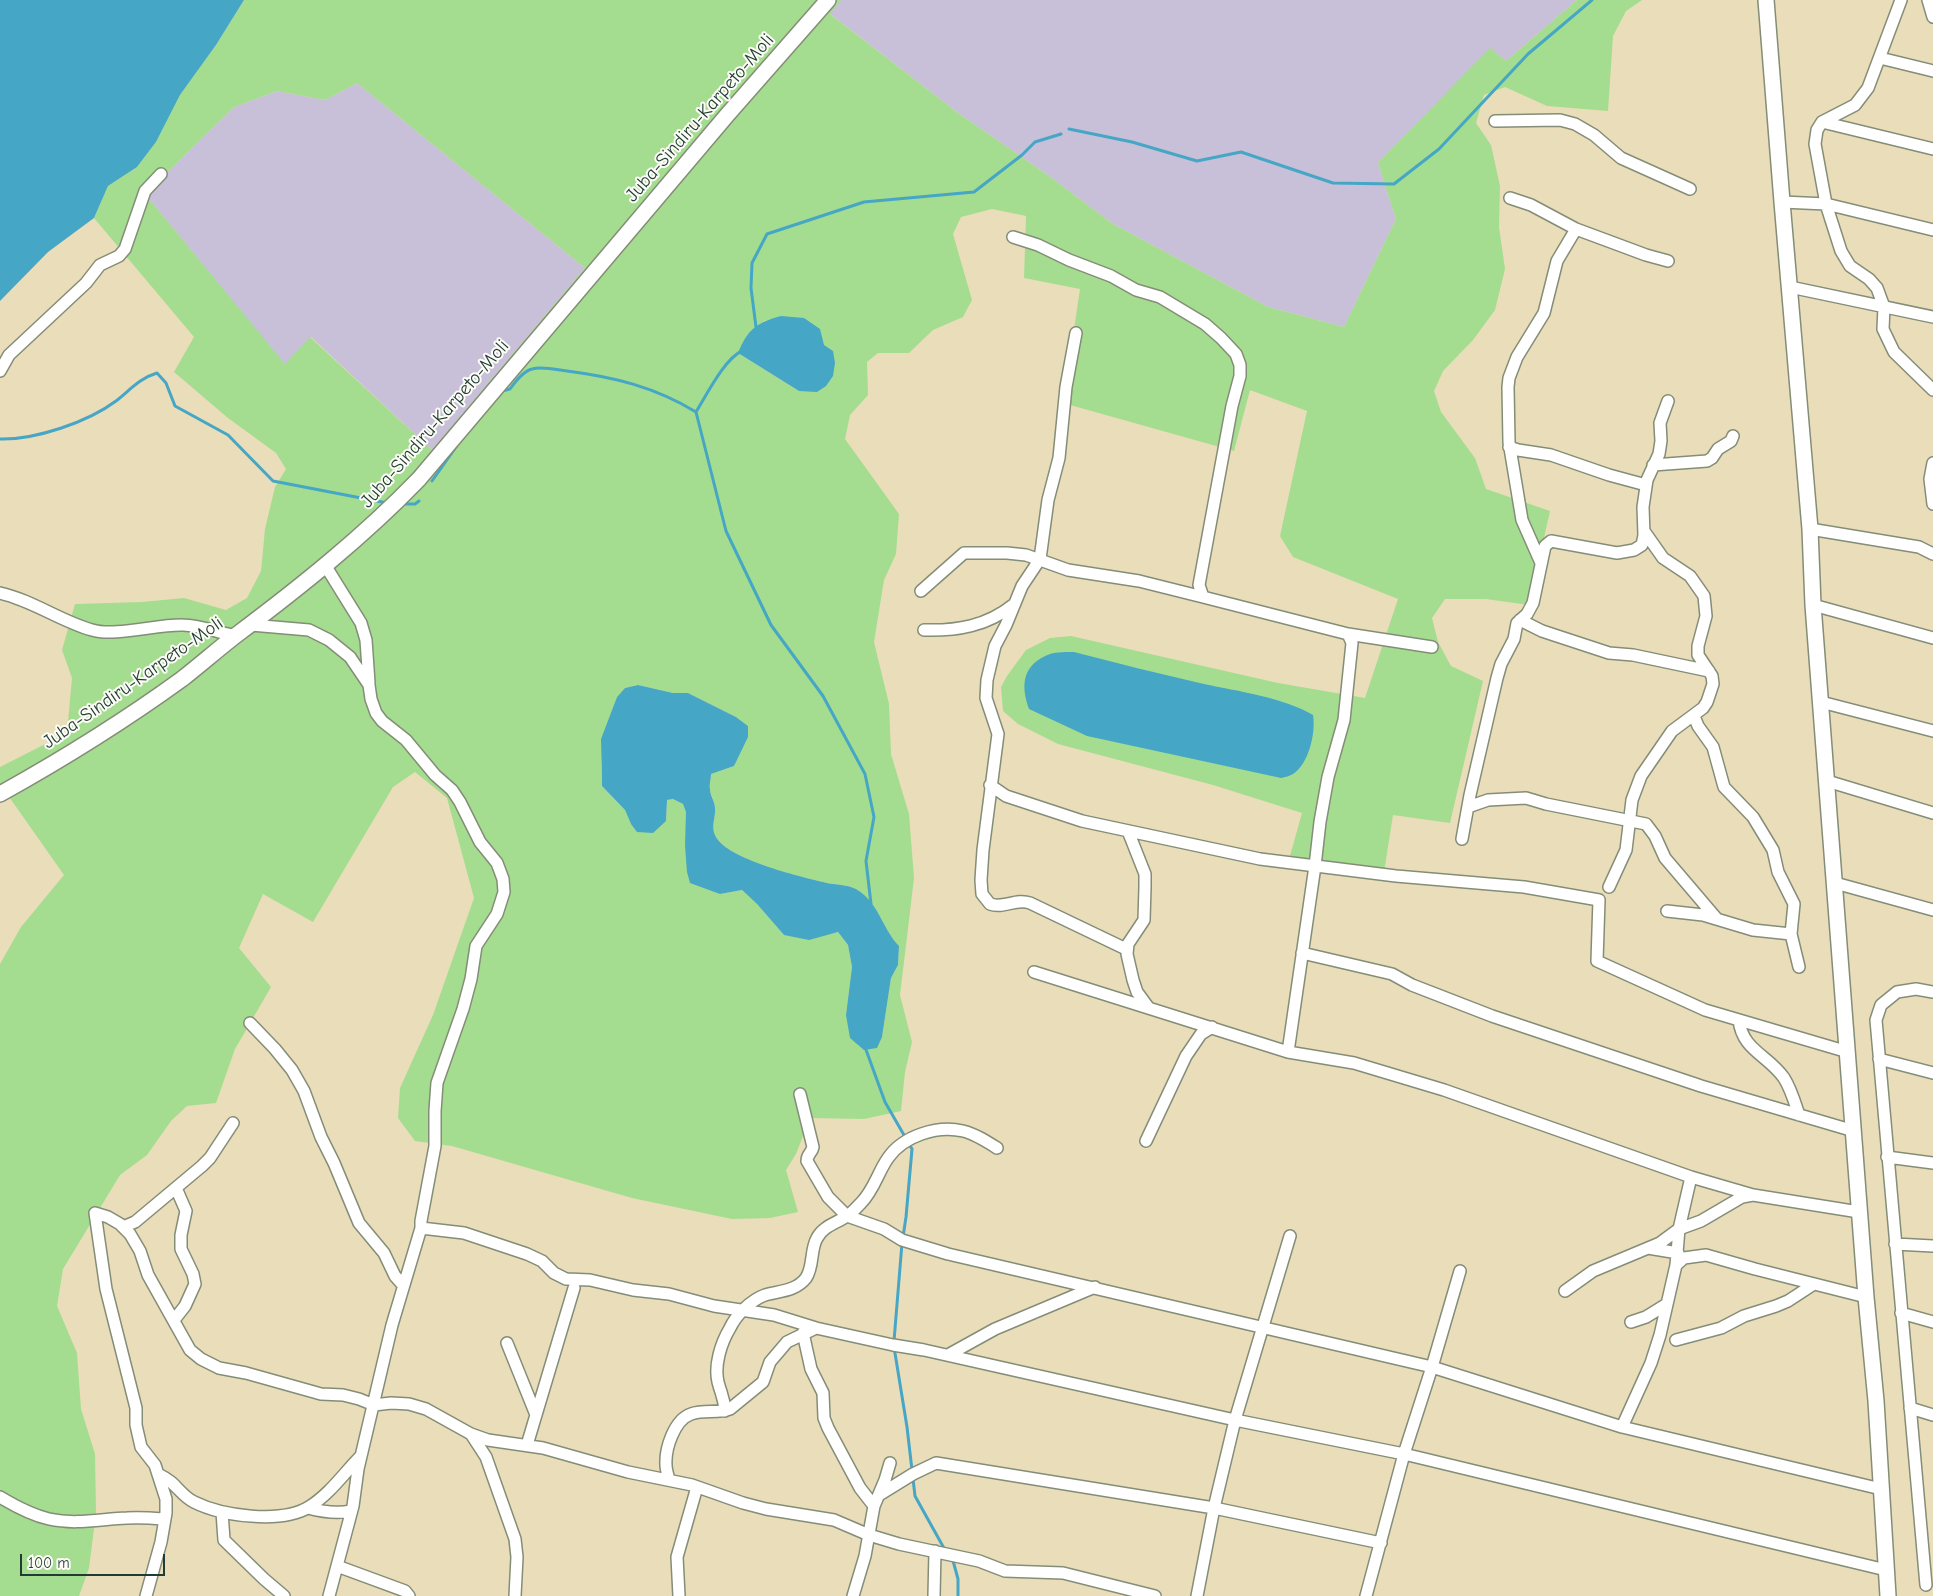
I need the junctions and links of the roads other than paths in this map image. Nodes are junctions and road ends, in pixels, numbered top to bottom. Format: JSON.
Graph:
{"nodes":[{"id":1,"x":828,"y":0,"type":"edge"},
{"id":2,"x":1766,"y":0,"type":"edge"},
{"id":3,"x":1901,"y":0,"type":"edge"},
{"id":4,"x":1928,"y":0,"type":"edge"},
{"id":5,"x":1933,"y":17,"type":"edge"},
{"id":6,"x":1880,"y":58,"type":"junction"},
{"id":7,"x":1933,"y":71,"type":"edge"},
{"id":8,"x":1495,"y":121,"type":"dead end"},
{"id":9,"x":1822,"y":122,"type":"junction"},
{"id":10,"x":1933,"y":149,"type":"edge"},
{"id":11,"x":160,"y":174,"type":"dead end"},
{"id":12,"x":1690,"y":189,"type":"dead end"},
{"id":13,"x":1510,"y":198,"type":"dead end"},
{"id":14,"x":1782,"y":202,"type":"junction"},
{"id":15,"x":1826,"y":204,"type":"junction"},
{"id":16,"x":1576,"y":229,"type":"junction"},
{"id":17,"x":1933,"y":230,"type":"edge"},
{"id":18,"x":1013,"y":237,"type":"dead end"},
{"id":19,"x":1668,"y":261,"type":"dead end"},
{"id":20,"x":1790,"y":287,"type":"junction"},
{"id":21,"x":1884,"y":307,"type":"junction"},
{"id":22,"x":1933,"y":317,"type":"edge"},
{"id":23,"x":1076,"y":333,"type":"dead end"},
{"id":24,"x":0,"y":371,"type":"edge"},
{"id":25,"x":1933,"y":390,"type":"edge"},
{"id":26,"x":1668,"y":401,"type":"dead end"},
{"id":27,"x":1733,"y":436,"type":"dead end"},
{"id":28,"x":1509,"y":447,"type":"junction"},
{"id":29,"x":1933,"y":463,"type":"edge"},
{"id":30,"x":1653,"y":465,"type":"junction"},
{"id":31,"x":1931,"y":480,"type":"edge"},
{"id":32,"x":1646,"y":485,"type":"junction"},
{"id":33,"x":1933,"y":504,"type":"edge"},
{"id":34,"x":1810,"y":529,"type":"junction"},
{"id":35,"x":1644,"y":531,"type":"junction"},
{"id":36,"x":1634,"y":550,"type":"junction"},
{"id":37,"x":1933,"y":554,"type":"edge"},
{"id":38,"x":1663,"y":558,"type":"junction"},
{"id":39,"x":1040,"y":559,"type":"junction"},
{"id":40,"x":1541,"y":563,"type":"junction"},
{"id":41,"x":325,"y":564,"type":"junction"},
{"id":42,"x":921,"y":591,"type":"dead end"},
{"id":43,"x":0,"y":593,"type":"edge"},
{"id":44,"x":1203,"y":598,"type":"junction"},
{"id":45,"x":1014,"y":604,"type":"junction"},
{"id":46,"x":1813,"y":606,"type":"junction"},
{"id":47,"x":1520,"y":620,"type":"junction"},
{"id":48,"x":251,"y":625,"type":"junction"},
{"id":49,"x":924,"y":630,"type":"dead end"},
{"id":50,"x":1348,"y":634,"type":"junction"},
{"id":51,"x":236,"y":636,"type":"junction"},
{"id":52,"x":1933,"y":638,"type":"edge"},
{"id":53,"x":1432,"y":647,"type":"dead end"},
{"id":54,"x":1709,"y":671,"type":"junction"},
{"id":55,"x":368,"y":685,"type":"junction"},
{"id":56,"x":1821,"y":702,"type":"junction"},
{"id":57,"x":1694,"y":716,"type":"junction"},
{"id":58,"x":1933,"y":731,"type":"edge"},
{"id":59,"x":1827,"y":781,"type":"junction"},
{"id":60,"x":990,"y":785,"type":"junction"},
{"id":61,"x":0,"y":794,"type":"edge"},
{"id":62,"x":1468,"y":807,"type":"junction"},
{"id":63,"x":1933,"y":813,"type":"edge"},
{"id":64,"x":1630,"y":821,"type":"junction"},
{"id":65,"x":1128,"y":831,"type":"junction"},
{"id":66,"x":1462,"y":839,"type":"dead end"},
{"id":67,"x":1315,"y":866,"type":"junction"},
{"id":68,"x":1835,"y":884,"type":"junction"},
{"id":69,"x":1609,"y":887,"type":"dead end"},
{"id":70,"x":1933,"y":910,"type":"edge"},
{"id":71,"x":1667,"y":911,"type":"dead end"},
{"id":72,"x":1717,"y":919,"type":"junction"},
{"id":73,"x":1791,"y":934,"type":"junction"},
{"id":74,"x":1126,"y":949,"type":"junction"},
{"id":75,"x":1302,"y":953,"type":"junction"},
{"id":76,"x":1799,"y":967,"type":"dead end"},
{"id":77,"x":1034,"y":972,"type":"dead end"},
{"id":78,"x":1931,"y":989,"type":"edge"},
{"id":79,"x":1148,"y":1007,"type":"junction"},
{"id":80,"x":1739,"y":1020,"type":"junction"},
{"id":81,"x":250,"y":1023,"type":"dead end"},
{"id":82,"x":1212,"y":1027,"type":"junction"},
{"id":83,"x":1288,"y":1052,"type":"junction"},
{"id":84,"x":1848,"y":1052,"type":"junction"},
{"id":85,"x":1879,"y":1059,"type":"junction"},
{"id":86,"x":1933,"y":1072,"type":"edge"},
{"id":87,"x":800,"y":1094,"type":"dead end"},
{"id":88,"x":1799,"y":1115,"type":"junction"},
{"id":89,"x":233,"y":1124,"type":"dead end"},
{"id":90,"x":1854,"y":1131,"type":"junction"},
{"id":91,"x":1146,"y":1141,"type":"dead end"},
{"id":92,"x":997,"y":1148,"type":"dead end"},
{"id":93,"x":1887,"y":1156,"type":"junction"},
{"id":94,"x":1933,"y":1163,"type":"edge"},
{"id":95,"x":1691,"y":1177,"type":"junction"},
{"id":96,"x":176,"y":1188,"type":"junction"},
{"id":97,"x":1753,"y":1195,"type":"junction"},
{"id":98,"x":1859,"y":1212,"type":"junction"},
{"id":99,"x":847,"y":1216,"type":"junction"},
{"id":100,"x":123,"y":1227,"type":"junction"},
{"id":101,"x":421,"y":1228,"type":"junction"},
{"id":102,"x":1679,"y":1229,"type":"junction"},
{"id":103,"x":1290,"y":1236,"type":"dead end"},
{"id":104,"x":1895,"y":1244,"type":"junction"},
{"id":105,"x":1933,"y":1246,"type":"edge"},
{"id":106,"x":1648,"y":1248,"type":"junction"},
{"id":107,"x":1677,"y":1259,"type":"junction"},
{"id":108,"x":1460,"y":1271,"type":"dead end"},
{"id":109,"x":1814,"y":1284,"type":"junction"},
{"id":110,"x":403,"y":1285,"type":"junction"},
{"id":111,"x":1094,"y":1287,"type":"junction"},
{"id":112,"x":574,"y":1288,"type":"dead end"},
{"id":113,"x":1565,"y":1291,"type":"dead end"},
{"id":114,"x":1866,"y":1296,"type":"junction"},
{"id":115,"x":1667,"y":1304,"type":"junction"},
{"id":116,"x":744,"y":1309,"type":"junction"},
{"id":117,"x":1901,"y":1313,"type":"junction"},
{"id":118,"x":174,"y":1320,"type":"junction"},
{"id":119,"x":1631,"y":1322,"type":"dead end"},
{"id":120,"x":1933,"y":1322,"type":"edge"},
{"id":121,"x":1263,"y":1327,"type":"junction"},
{"id":122,"x":816,"y":1328,"type":"junction"},
{"id":123,"x":803,"y":1333,"type":"junction"},
{"id":124,"x":1676,"y":1340,"type":"dead end"},
{"id":125,"x":507,"y":1343,"type":"dead end"},
{"id":126,"x":948,"y":1355,"type":"junction"},
{"id":127,"x":1432,"y":1367,"type":"junction"},
{"id":128,"x":374,"y":1405,"type":"junction"},
{"id":129,"x":1910,"y":1408,"type":"junction"},
{"id":130,"x":725,"y":1411,"type":"junction"},
{"id":131,"x":536,"y":1415,"type":"junction"},
{"id":132,"x":1933,"y":1415,"type":"edge"},
{"id":133,"x":1235,"y":1420,"type":"junction"},
{"id":134,"x":1622,"y":1427,"type":"junction"},
{"id":135,"x":471,"y":1434,"type":"junction"},
{"id":136,"x":527,"y":1445,"type":"junction"},
{"id":137,"x":1404,"y":1454,"type":"junction"},
{"id":138,"x":361,"y":1456,"type":"junction"},
{"id":139,"x":890,"y":1463,"type":"dead end"},
{"id":140,"x":158,"y":1474,"type":"junction"},
{"id":141,"x":669,"y":1480,"type":"junction"},
{"id":142,"x":697,"y":1487,"type":"junction"},
{"id":143,"x":1881,"y":1489,"type":"junction"},
{"id":144,"x":879,"y":1495,"type":"junction"},
{"id":145,"x":0,"y":1497,"type":"edge"},
{"id":146,"x":874,"y":1506,"type":"junction"},
{"id":147,"x":308,"y":1508,"type":"junction"},
{"id":148,"x":1214,"y":1508,"type":"junction"},
{"id":149,"x":351,"y":1511,"type":"junction"},
{"id":150,"x":222,"y":1512,"type":"junction"},
{"id":151,"x":165,"y":1519,"type":"junction"},
{"id":152,"x":869,"y":1535,"type":"junction"},
{"id":153,"x":1381,"y":1543,"type":"junction"},
{"id":154,"x":935,"y":1551,"type":"junction"},
{"id":155,"x":337,"y":1566,"type":"junction"},
{"id":156,"x":1886,"y":1570,"type":"junction"},
{"id":157,"x":1926,"y":1585,"type":"dead end"},
{"id":158,"x":146,"y":1596,"type":"edge"},
{"id":159,"x":284,"y":1596,"type":"edge"},
{"id":160,"x":329,"y":1596,"type":"edge"},
{"id":161,"x":410,"y":1596,"type":"edge"},
{"id":162,"x":515,"y":1596,"type":"edge"},
{"id":163,"x":679,"y":1596,"type":"edge"},
{"id":164,"x":853,"y":1596,"type":"edge"},
{"id":165,"x":934,"y":1596,"type":"edge"},
{"id":166,"x":1155,"y":1596,"type":"edge"},
{"id":167,"x":1197,"y":1596,"type":"edge"},
{"id":168,"x":1366,"y":1596,"type":"edge"},
{"id":169,"x":1888,"y":1596,"type":"edge"}],
"edges":[{"from":1,"to":41,"type":"main road","name":"Juba-Sindiru-Karpeto-Moli"},
{"from":2,"to":14,"type":"main road"},
{"from":3,"to":6,"type":"street"},
{"from":4,"to":5,"type":"street"},
{"from":6,"to":7,"type":"street"},
{"from":6,"to":9,"type":"street"},
{"from":8,"to":12,"type":"street"},
{"from":9,"to":10,"type":"street"},
{"from":9,"to":15,"type":"street"},
{"from":11,"to":24,"type":"street"},
{"from":13,"to":16,"type":"street"},
{"from":14,"to":15,"type":"street"},
{"from":14,"to":20,"type":"main road"},
{"from":15,"to":17,"type":"street"},
{"from":15,"to":21,"type":"street"},
{"from":16,"to":19,"type":"street"},
{"from":16,"to":28,"type":"street"},
{"from":18,"to":44,"type":"street"},
{"from":20,"to":21,"type":"street"},
{"from":20,"to":34,"type":"main road"},
{"from":21,"to":22,"type":"street"},
{"from":21,"to":25,"type":"street"},
{"from":23,"to":39,"type":"street"},
{"from":26,"to":30,"type":"street"},
{"from":27,"to":30,"type":"street"},
{"from":28,"to":32,"type":"street"},
{"from":28,"to":40,"type":"street"},
{"from":29,"to":31,"type":"street"},
{"from":30,"to":32,"type":"street"},
{"from":31,"to":33,"type":"street"},
{"from":32,"to":35,"type":"street"},
{"from":34,"to":37,"type":"street"},
{"from":34,"to":46,"type":"main road"},
{"from":35,"to":36,"type":"street"},
{"from":35,"to":38,"type":"street"},
{"from":36,"to":38,"type":"street"},
{"from":36,"to":40,"type":"street"},
{"from":38,"to":54,"type":"street"},
{"from":39,"to":42,"type":"street"},
{"from":39,"to":44,"type":"street"},
{"from":39,"to":45,"type":"street"},
{"from":40,"to":47,"type":"street"},
{"from":41,"to":48,"type":"main road","name":"Juba-Sindiru-Karpeto-Moli"},
{"from":41,"to":55,"type":"street"},
{"from":43,"to":51,"type":"street"},
{"from":44,"to":50,"type":"street"},
{"from":45,"to":49,"type":"street"},
{"from":45,"to":60,"type":"street"},
{"from":46,"to":52,"type":"street"},
{"from":46,"to":56,"type":"main road"},
{"from":47,"to":54,"type":"street"},
{"from":47,"to":62,"type":"street"},
{"from":48,"to":51,"type":"main road","name":"Juba-Sindiru-Karpeto-Moli"},
{"from":48,"to":55,"type":"street"},
{"from":50,"to":53,"type":"street"},
{"from":50,"to":67,"type":"street"},
{"from":51,"to":61,"type":"main road","name":"Juba-Sindiru-Karpeto-Moli"},
{"from":54,"to":57,"type":"street"},
{"from":55,"to":101,"type":"street"},
{"from":56,"to":58,"type":"street"},
{"from":56,"to":59,"type":"main road"},
{"from":57,"to":64,"type":"street"},
{"from":57,"to":73,"type":"street"},
{"from":59,"to":63,"type":"street"},
{"from":59,"to":68,"type":"main road"},
{"from":60,"to":65,"type":"street"},
{"from":60,"to":74,"type":"street"},
{"from":62,"to":64,"type":"street"},
{"from":62,"to":66,"type":"street"},
{"from":64,"to":69,"type":"street"},
{"from":64,"to":72,"type":"street"},
{"from":65,"to":67,"type":"street"},
{"from":65,"to":74,"type":"street"},
{"from":67,"to":75,"type":"street"},
{"from":67,"to":80,"type":"street"},
{"from":68,"to":70,"type":"street"},
{"from":68,"to":84,"type":"main road"},
{"from":71,"to":72,"type":"street"},
{"from":72,"to":73,"type":"street"},
{"from":73,"to":76,"type":"street"},
{"from":74,"to":79,"type":"street"},
{"from":75,"to":83,"type":"street"},
{"from":75,"to":88,"type":"street"},
{"from":77,"to":79,"type":"street"},
{"from":78,"to":85,"type":"street"},
{"from":79,"to":82,"type":"street"},
{"from":80,"to":84,"type":"street"},
{"from":80,"to":88,"type":"street"},
{"from":81,"to":110,"type":"street"},
{"from":82,"to":83,"type":"street"},
{"from":82,"to":91,"type":"street"},
{"from":83,"to":95,"type":"street"},
{"from":84,"to":90,"type":"main road"},
{"from":85,"to":86,"type":"street"},
{"from":85,"to":93,"type":"street"},
{"from":87,"to":99,"type":"street"},
{"from":88,"to":90,"type":"street"},
{"from":89,"to":96,"type":"street"},
{"from":90,"to":98,"type":"main road"},
{"from":92,"to":99,"type":"street"},
{"from":93,"to":94,"type":"street"},
{"from":93,"to":104,"type":"street"},
{"from":95,"to":97,"type":"street"},
{"from":95,"to":102,"type":"street"},
{"from":96,"to":100,"type":"street"},
{"from":96,"to":118,"type":"street"},
{"from":97,"to":98,"type":"street"},
{"from":97,"to":102,"type":"street"},
{"from":98,"to":114,"type":"main road"},
{"from":99,"to":111,"type":"street"},
{"from":99,"to":116,"type":"street"},
{"from":100,"to":118,"type":"street"},
{"from":100,"to":140,"type":"street"},
{"from":101,"to":110,"type":"street"},
{"from":101,"to":116,"type":"street"},
{"from":102,"to":106,"type":"street"},
{"from":102,"to":107,"type":"street"},
{"from":103,"to":121,"type":"street"},
{"from":104,"to":105,"type":"street"},
{"from":104,"to":117,"type":"street"},
{"from":106,"to":107,"type":"street"},
{"from":106,"to":113,"type":"street"},
{"from":107,"to":109,"type":"street"},
{"from":107,"to":115,"type":"street"},
{"from":108,"to":127,"type":"street"},
{"from":109,"to":114,"type":"street"},
{"from":109,"to":124,"type":"street"},
{"from":110,"to":128,"type":"street"},
{"from":111,"to":121,"type":"street"},
{"from":111,"to":126,"type":"street"},
{"from":112,"to":131,"type":"street"},
{"from":114,"to":143,"type":"main road"},
{"from":115,"to":119,"type":"street"},
{"from":115,"to":134,"type":"street"},
{"from":116,"to":122,"type":"street"},
{"from":116,"to":130,"type":"street"},
{"from":117,"to":120,"type":"street"},
{"from":117,"to":129,"type":"street"},
{"from":118,"to":128,"type":"street"},
{"from":121,"to":127,"type":"street"},
{"from":121,"to":133,"type":"street"},
{"from":122,"to":123,"type":"street"},
{"from":122,"to":126,"type":"street"},
{"from":123,"to":130,"type":"street"},
{"from":123,"to":146,"type":"street"},
{"from":125,"to":131,"type":"street"},
{"from":126,"to":133,"type":"street"},
{"from":127,"to":134,"type":"street"},
{"from":127,"to":137,"type":"street"},
{"from":128,"to":135,"type":"street"},
{"from":128,"to":138,"type":"street"},
{"from":129,"to":132,"type":"street"},
{"from":129,"to":157,"type":"street"},
{"from":130,"to":141,"type":"street"},
{"from":131,"to":136,"type":"street"},
{"from":133,"to":137,"type":"street"},
{"from":133,"to":148,"type":"street"},
{"from":134,"to":143,"type":"street"},
{"from":135,"to":136,"type":"street"},
{"from":135,"to":162,"type":"street"},
{"from":136,"to":141,"type":"street"},
{"from":137,"to":153,"type":"street"},
{"from":137,"to":156,"type":"street"},
{"from":138,"to":147,"type":"street"},
{"from":138,"to":149,"type":"street"},
{"from":139,"to":144,"type":"street"},
{"from":140,"to":150,"type":"street"},
{"from":140,"to":151,"type":"street"},
{"from":141,"to":142,"type":"street"},
{"from":142,"to":152,"type":"street"},
{"from":142,"to":163,"type":"street"},
{"from":143,"to":156,"type":"main road"},
{"from":144,"to":146,"type":"street"},
{"from":144,"to":148,"type":"street"},
{"from":145,"to":151,"type":"street"},
{"from":146,"to":152,"type":"street"},
{"from":147,"to":149,"type":"street"},
{"from":147,"to":150,"type":"street"},
{"from":148,"to":153,"type":"street"},
{"from":148,"to":167,"type":"street"},
{"from":149,"to":155,"type":"street"},
{"from":150,"to":159,"type":"street"},
{"from":151,"to":158,"type":"street"},
{"from":152,"to":154,"type":"street"},
{"from":152,"to":164,"type":"street"},
{"from":153,"to":168,"type":"street"},
{"from":154,"to":165,"type":"street"},
{"from":154,"to":166,"type":"street"},
{"from":155,"to":160,"type":"street"},
{"from":155,"to":161,"type":"street"},
{"from":156,"to":169,"type":"main road"}]}
